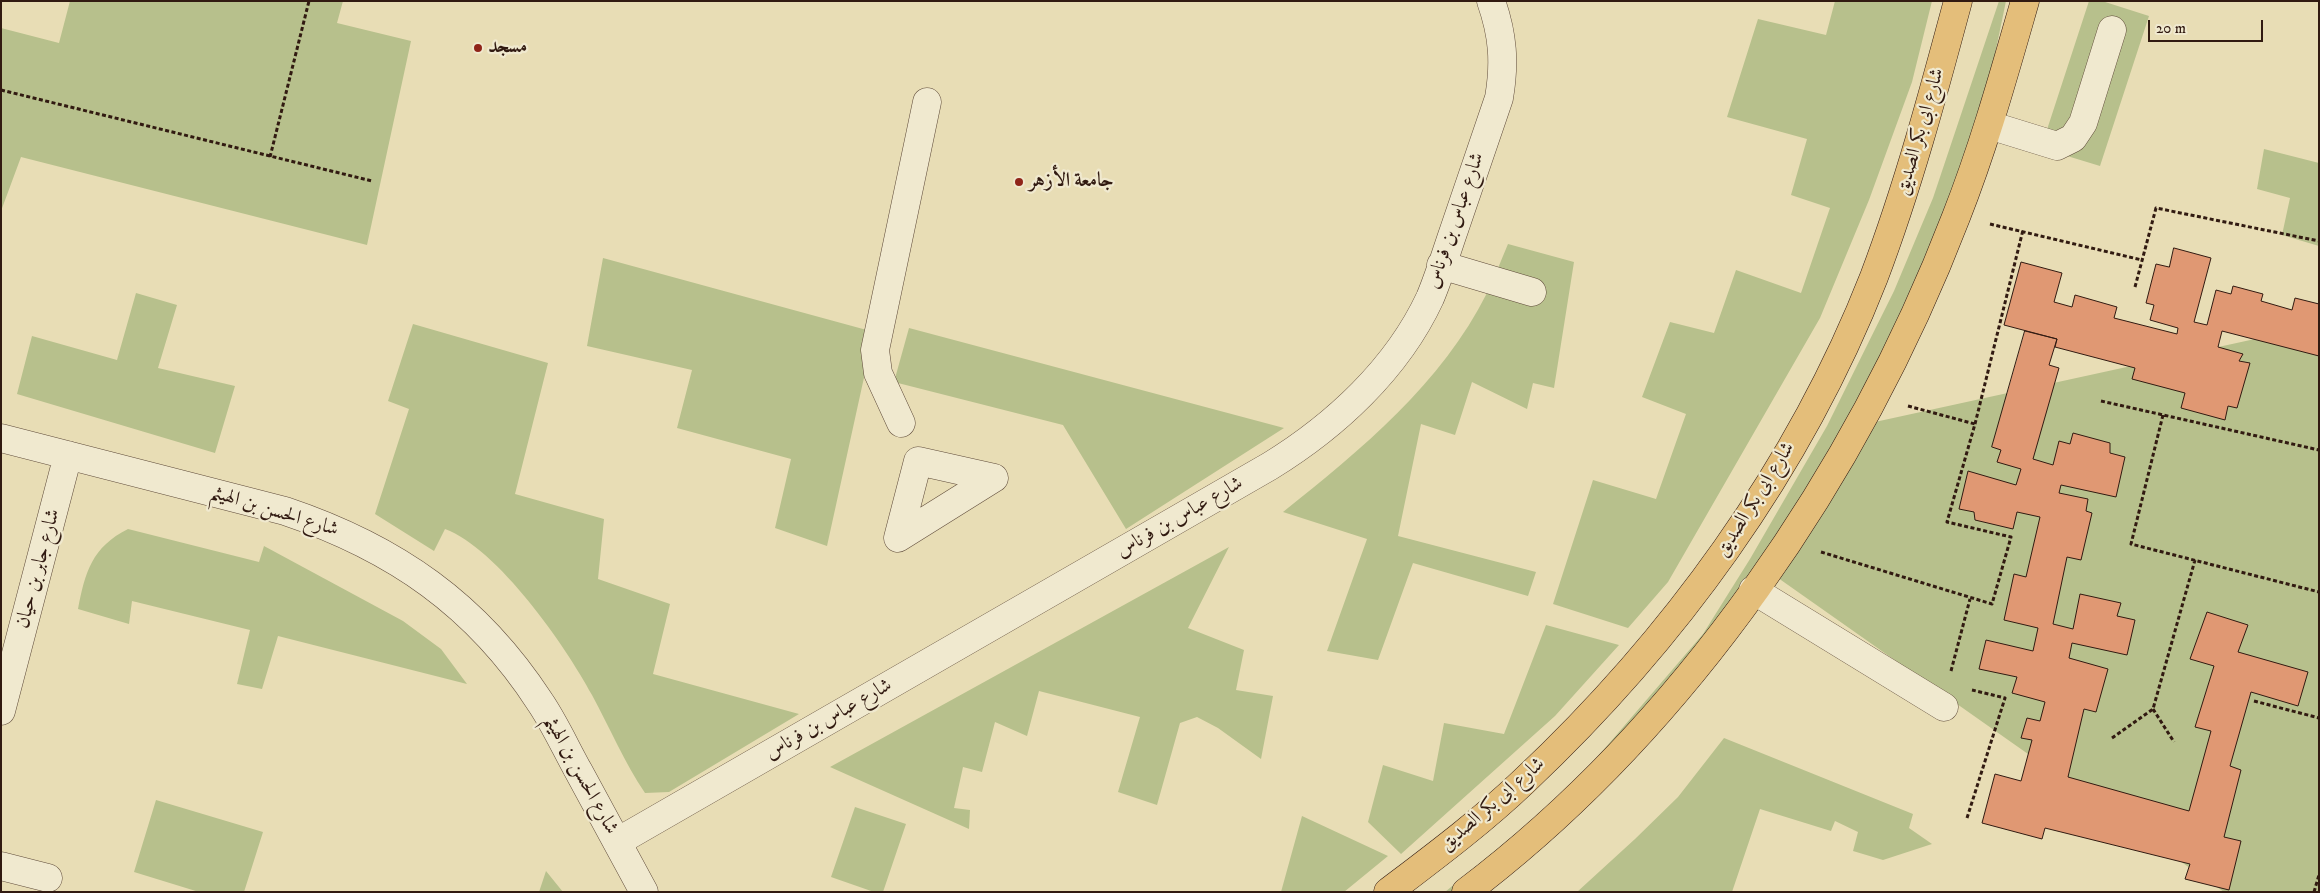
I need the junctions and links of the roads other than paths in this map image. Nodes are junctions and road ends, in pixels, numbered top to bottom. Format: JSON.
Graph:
{"nodes":[{"id":1,"x":1491,"y":1,"type":"edge"},
{"id":2,"x":1958,"y":1,"type":"edge"},
{"id":3,"x":2025,"y":1,"type":"edge"},
{"id":4,"x":2112,"y":30,"type":"dead end"},
{"id":5,"x":927,"y":102,"type":"dead end"},
{"id":6,"x":1989,"y":125,"type":"junction"},
{"id":7,"x":1442,"y":265,"type":"junction"},
{"id":8,"x":1532,"y":292,"type":"dead end"},
{"id":9,"x":901,"y":423,"type":"dead end"},
{"id":10,"x":1,"y":438,"type":"edge"},
{"id":11,"x":68,"y":455,"type":"junction"},
{"id":12,"x":1753,"y":590,"type":"junction"},
{"id":13,"x":1944,"y":707,"type":"dead end"},
{"id":14,"x":1,"y":711,"type":"edge"},
{"id":15,"x":617,"y":842,"type":"junction"},
{"id":16,"x":1,"y":866,"type":"edge"},
{"id":17,"x":48,"y":878,"type":"dead end"},
{"id":18,"x":644,"y":892,"type":"edge"},
{"id":19,"x":1388,"y":892,"type":"edge"},
{"id":20,"x":1466,"y":892,"type":"edge"}],
"edges":[{"from":1,"to":7,"type":"street","name":"شارع عباس بن فرناس"},
{"from":2,"to":19,"type":"main road","name":"شارع ابى بكر الصديق"},
{"from":3,"to":6,"type":"main road"},
{"from":4,"to":6,"type":"street"},
{"from":5,"to":9,"type":"street"},
{"from":6,"to":12,"type":"main road"},
{"from":7,"to":8,"type":"street"},
{"from":7,"to":15,"type":"street","name":"شارع عباس بن فرناس"},
{"from":10,"to":11,"type":"street","name":"شارع الحسن بن الهيثم"},
{"from":11,"to":14,"type":"street","name":"شارع جابر بن حيان"},
{"from":11,"to":15,"type":"street","name":"شارع الحسن بن الهيثم"},
{"from":12,"to":13,"type":"street"},
{"from":12,"to":20,"type":"main road"},
{"from":15,"to":18,"type":"street","name":"شارع الحسن بن الهيثم"},
{"from":16,"to":17,"type":"street"}]}
